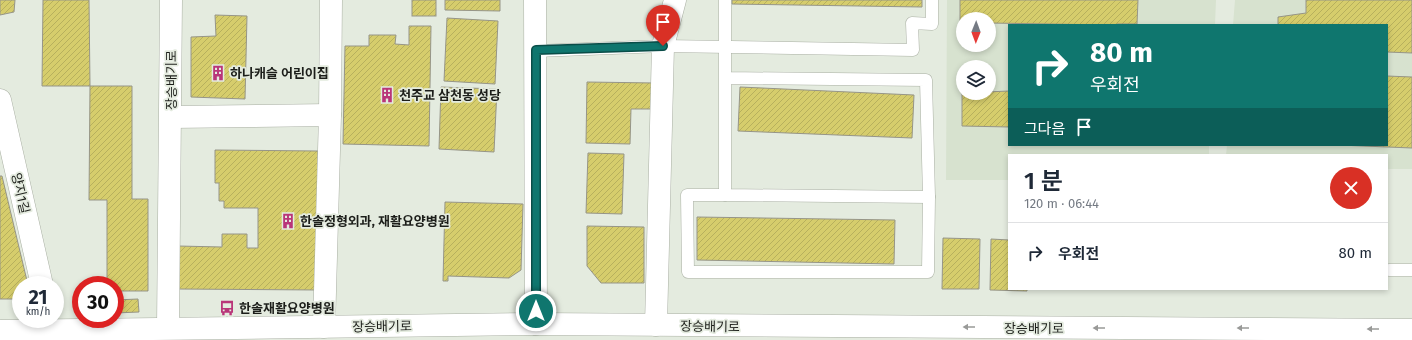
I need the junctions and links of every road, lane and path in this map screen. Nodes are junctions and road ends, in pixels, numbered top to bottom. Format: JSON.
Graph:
{"nodes":[{"id":1,"x":171,"y":0,"type":"edge"},
{"id":2,"x":331,"y":0,"type":"edge"},
{"id":3,"x":535,"y":0,"type":"edge"},
{"id":4,"x":675,"y":0,"type":"edge"},
{"id":5,"x":726,"y":0,"type":"edge"},
{"id":6,"x":932,"y":0,"type":"edge"},
{"id":7,"x":663,"y":46,"type":"junction"},
{"id":8,"x":726,"y":47,"type":"junction"},
{"id":9,"x":536,"y":50,"type":"junction"},
{"id":10,"x":726,"y":78,"type":"junction"},
{"id":11,"x":0,"y":100,"type":"edge"},
{"id":12,"x":330,"y":115,"type":"junction"},
{"id":13,"x":171,"y":117,"type":"junction"},
{"id":14,"x":725,"y":195,"type":"junction"},
{"id":15,"x":929,"y":197,"type":"junction"},
{"id":16,"x":1389,"y":270,"type":"dead end"},
{"id":17,"x":1412,"y":270,"type":"edge"},
{"id":18,"x":40,"y":276,"type":"edge"},
{"id":19,"x":64,"y":324,"type":"edge"},
{"id":20,"x":656,"y":325,"type":"junction"},
{"id":21,"x":324,"y":327,"type":"junction"},
{"id":22,"x":21,"y":328,"type":"edge"},
{"id":23,"x":168,"y":328,"type":"junction"},
{"id":24,"x":1412,"y":330,"type":"edge"},
{"id":25,"x":0,"y":331,"type":"edge"},
{"id":26,"x":535,"y":332,"type":"edge"},
{"id":27,"x":1130,"y":334,"type":"edge"}],
"edges":[{"from":1,"to":13,"type":"street","name":"장승배기로"},
{"from":2,"to":12,"type":"street"},
{"from":3,"to":9,"type":"street"},
{"from":4,"to":7,"type":"street"},
{"from":5,"to":8,"type":"lane"},
{"from":6,"to":8,"type":"lane"},
{"from":7,"to":8,"type":"lane"},
{"from":7,"to":9,"type":"lane"},
{"from":7,"to":20,"type":"street"},
{"from":8,"to":10,"type":"lane"},
{"from":9,"to":26,"type":"street"},
{"from":10,"to":14,"type":"lane"},
{"from":10,"to":15,"type":"lane"},
{"from":11,"to":18,"type":"street","name":"양지1길"},
{"from":12,"to":13,"type":"street"},
{"from":12,"to":21,"type":"street"},
{"from":13,"to":23,"type":"street","name":"장승배기로"},
{"from":14,"to":15,"type":"lane"},
{"from":14,"to":15,"type":"lane"},
{"from":16,"to":17,"type":"lane"},
{"from":19,"to":23,"type":"street","name":"장승배기로"},
{"from":20,"to":26,"type":"street","name":"장승배기로"},
{"from":27,"to":20,"type":"street","name":"장승배기로","one_way":true},
{"from":21,"to":23,"type":"street","name":"장승배기로"},
{"from":21,"to":26,"type":"street","name":"장승배기로"},
{"from":22,"to":25,"type":"street","name":"장승배기로"},
{"from":24,"to":27,"type":"street","name":"장승배기로","one_way":true}]}
